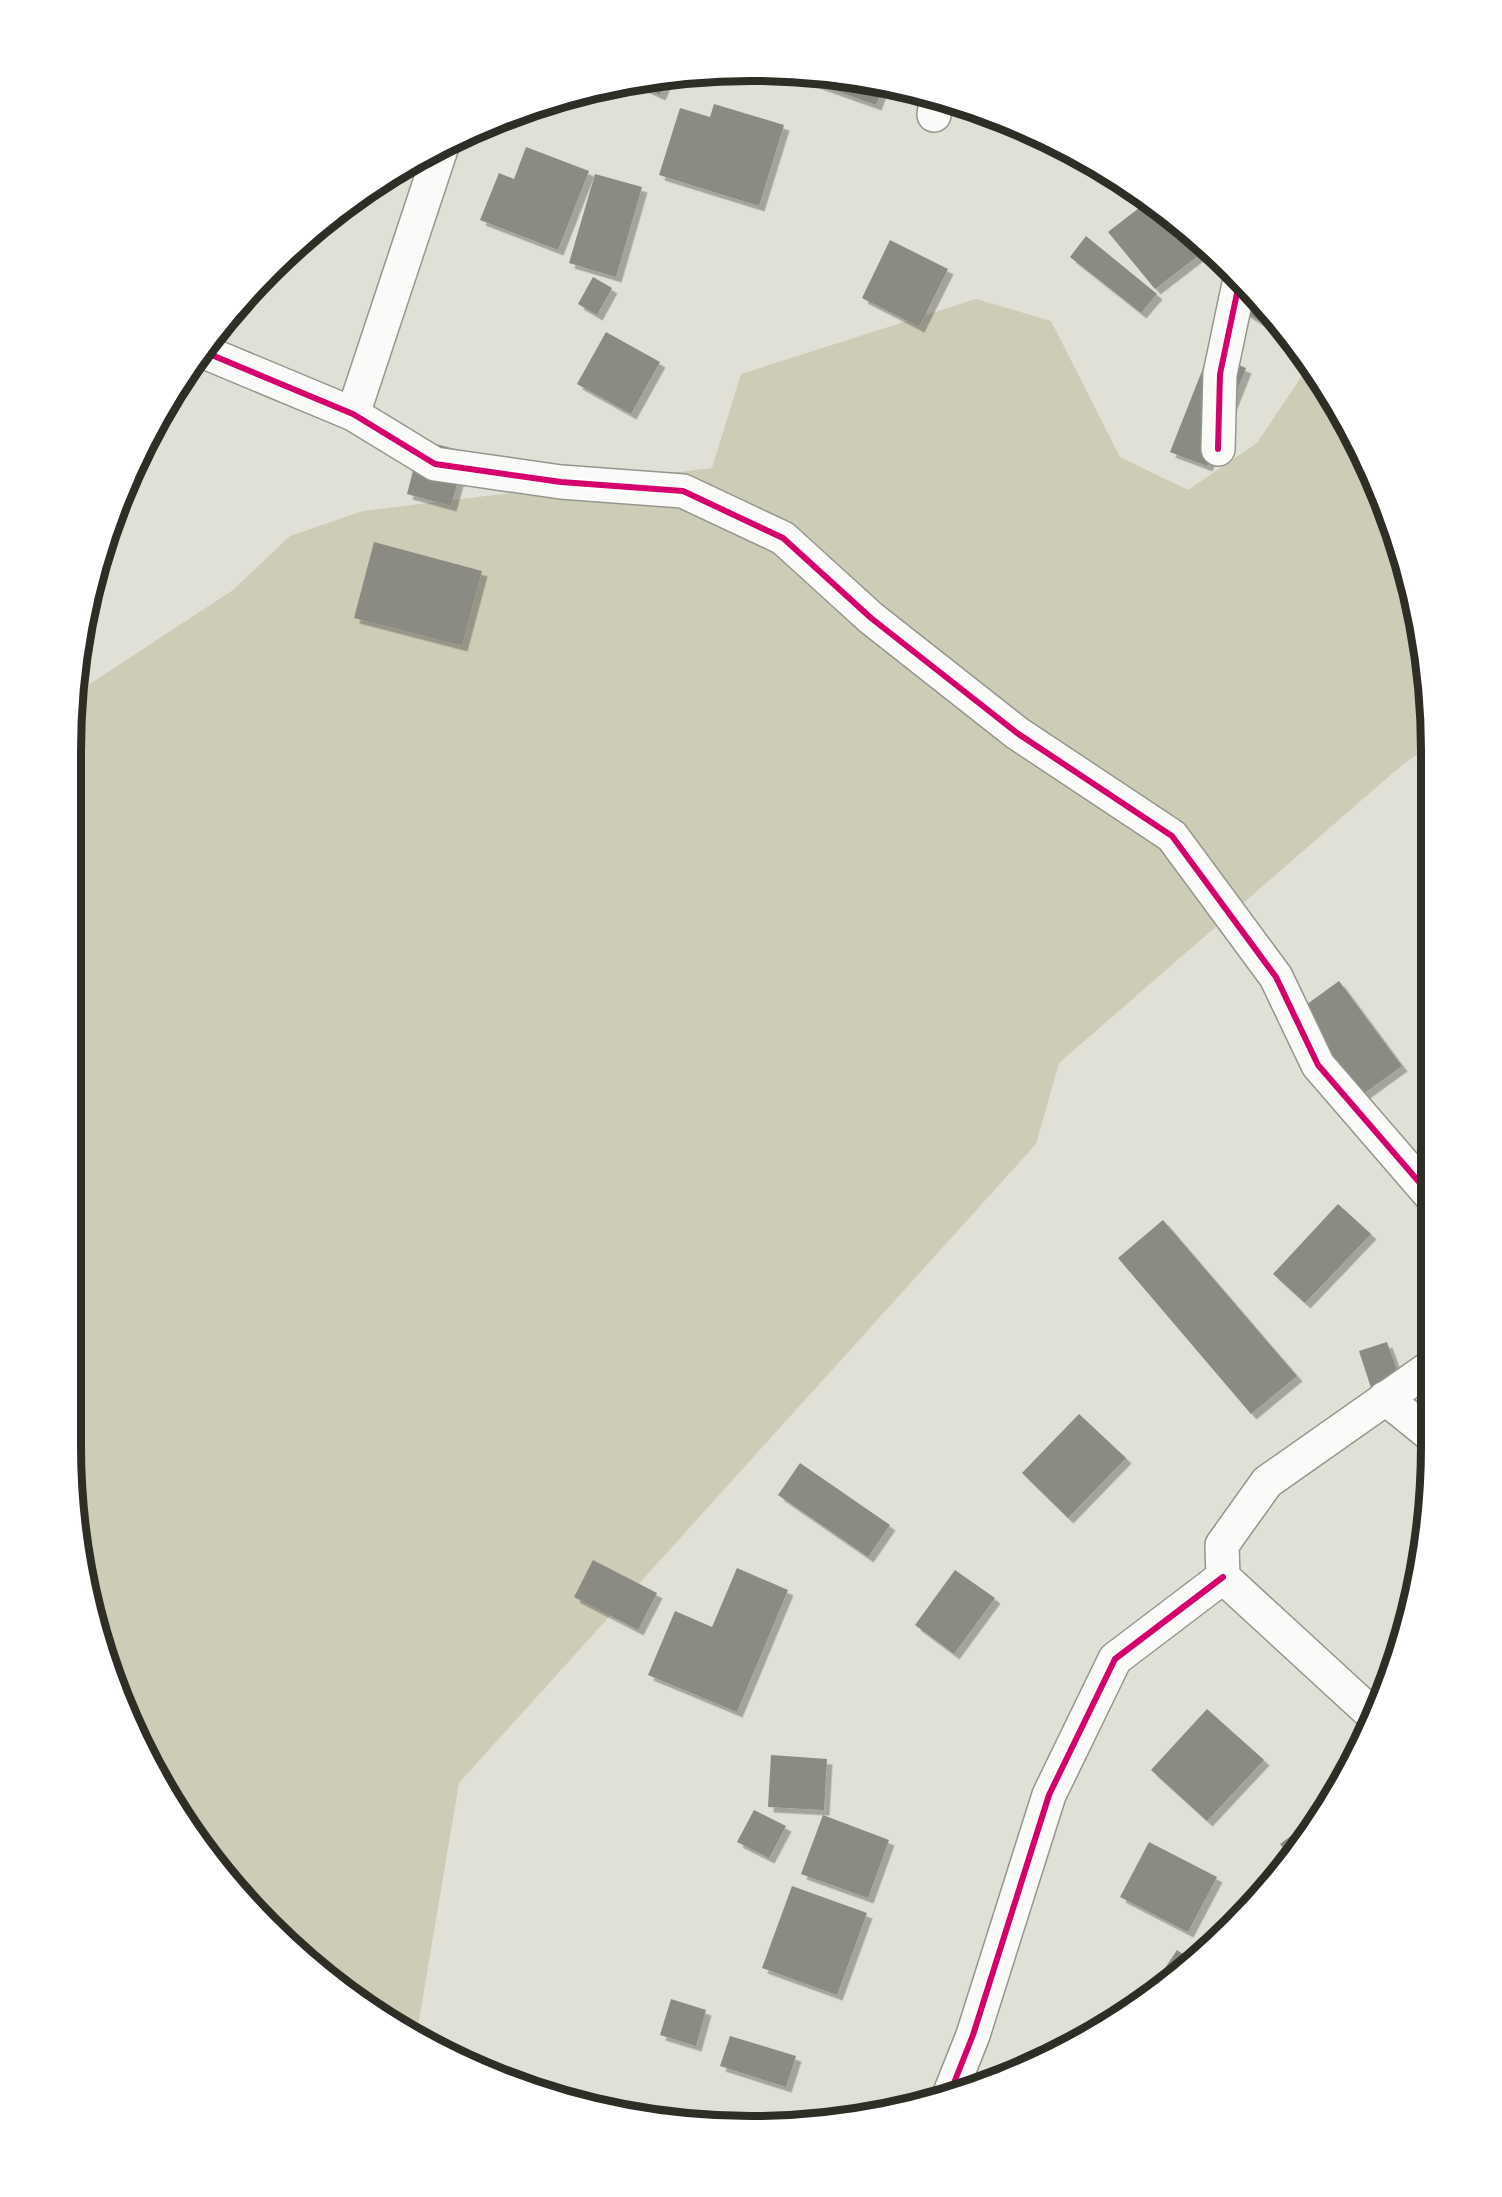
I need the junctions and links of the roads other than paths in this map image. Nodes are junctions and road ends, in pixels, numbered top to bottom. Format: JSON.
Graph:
{"nodes":[{"id":1,"x":438,"y":159,"type":"edge"},
{"id":2,"x":1238,"y":290,"type":"edge"},
{"id":3,"x":211,"y":355,"type":"edge"},
{"id":4,"x":353,"y":414,"type":"junction"},
{"id":5,"x":1218,"y":449,"type":"dead end"},
{"id":6,"x":1421,"y":1185,"type":"edge"},
{"id":7,"x":1421,"y":1372,"type":"edge"},
{"id":8,"x":1385,"y":1398,"type":"junction"},
{"id":9,"x":1421,"y":1428,"type":"edge"},
{"id":10,"x":1223,"y":1576,"type":"junction"},
{"id":11,"x":1367,"y":1709,"type":"edge"},
{"id":12,"x":954,"y":2084,"type":"edge"}],
"edges":[{"from":1,"to":4,"type":"street"},
{"from":2,"to":5,"type":"street"},
{"from":3,"to":4,"type":"street"},
{"from":4,"to":6,"type":"street"},
{"from":7,"to":8,"type":"street"},
{"from":8,"to":9,"type":"street"},
{"from":8,"to":10,"type":"street"},
{"from":10,"to":11,"type":"street"},
{"from":10,"to":12,"type":"street"}]}
